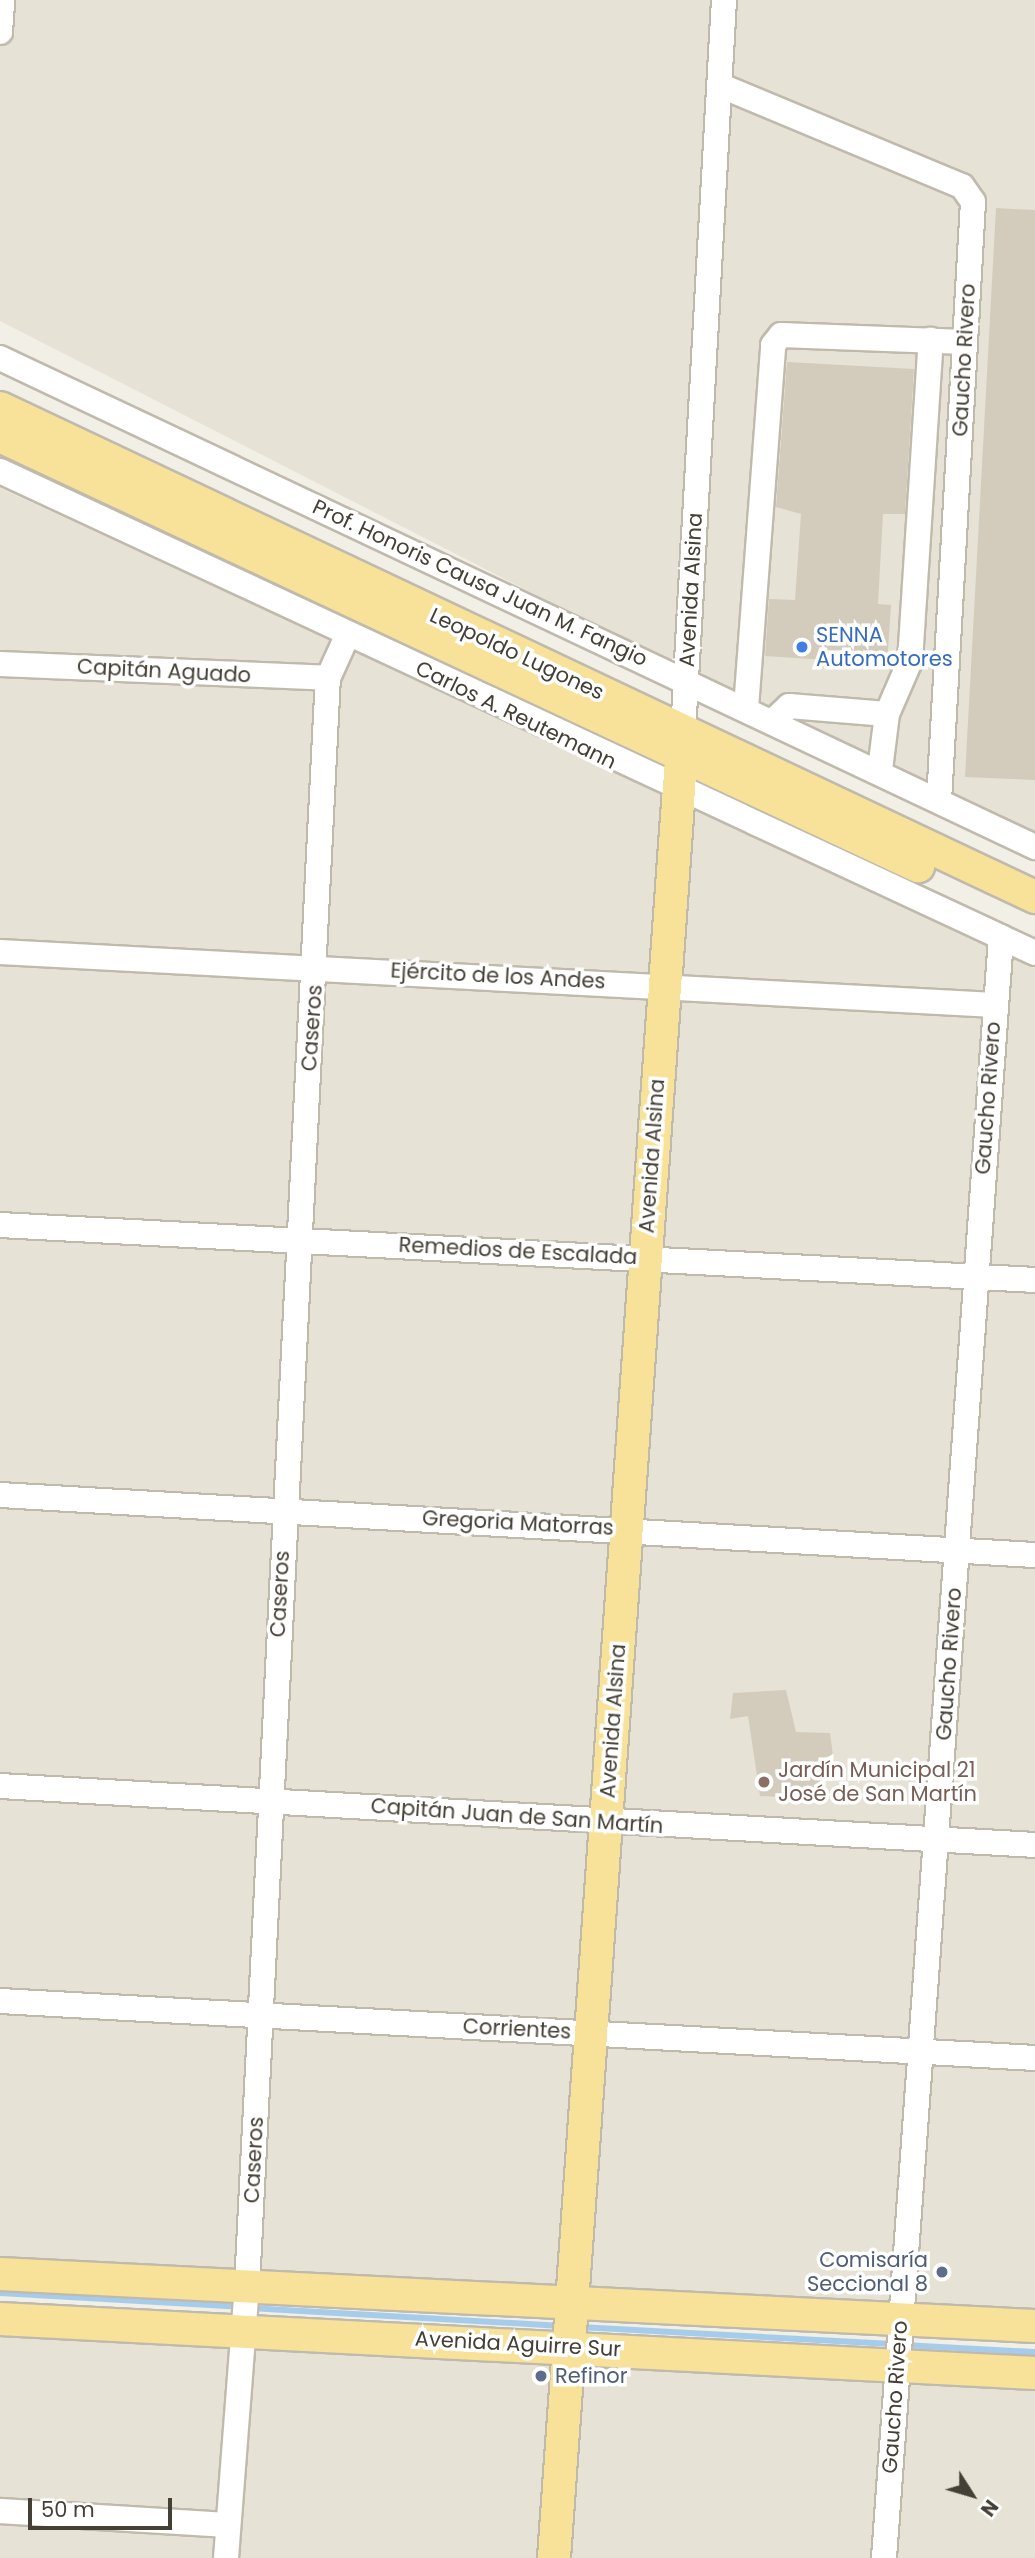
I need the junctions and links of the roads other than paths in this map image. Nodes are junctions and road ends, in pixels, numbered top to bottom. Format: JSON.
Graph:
{"nodes":[{"id":1,"x":2,"y":0,"type":"edge"},
{"id":2,"x":724,"y":0,"type":"edge"},
{"id":3,"x":0,"y":32,"type":"edge"},
{"id":4,"x":719,"y":85,"type":"junction"},
{"id":5,"x":932,"y":341,"type":"junction"},
{"id":6,"x":965,"y":342,"type":"junction"},
{"id":7,"x":0,"y":358,"type":"edge"},
{"id":8,"x":0,"y":408,"type":"edge"},
{"id":9,"x":0,"y":436,"type":"edge"},
{"id":10,"x":0,"y":471,"type":"edge"},
{"id":11,"x":348,"y":634,"type":"junction"},
{"id":12,"x":910,"y":661,"type":"junction"},
{"id":13,"x":946,"y":662,"type":"junction"},
{"id":14,"x":0,"y":664,"type":"edge"},
{"id":15,"x":328,"y":678,"type":"junction"},
{"id":16,"x":685,"y":680,"type":"junction"},
{"id":17,"x":746,"y":708,"type":"junction"},
{"id":18,"x":887,"y":714,"type":"junction"},
{"id":19,"x":773,"y":721,"type":"junction"},
{"id":20,"x":682,"y":746,"type":"junction"},
{"id":21,"x":880,"y":770,"type":"junction"},
{"id":22,"x":679,"y":792,"type":"junction"},
{"id":23,"x":939,"y":800,"type":"junction"},
{"id":24,"x":1035,"y":847,"type":"edge"},
{"id":25,"x":1035,"y":897,"type":"edge"},
{"id":26,"x":1035,"y":919,"type":"edge"},
{"id":27,"x":1001,"y":937,"type":"junction"},
{"id":28,"x":0,"y":952,"type":"edge"},
{"id":29,"x":1035,"y":953,"type":"edge"},
{"id":30,"x":316,"y":966,"type":"junction"},
{"id":31,"x":665,"y":986,"type":"junction"},
{"id":32,"x":995,"y":1005,"type":"junction"},
{"id":33,"x":0,"y":1225,"type":"edge"},
{"id":34,"x":299,"y":1239,"type":"junction"},
{"id":35,"x":645,"y":1258,"type":"junction"},
{"id":36,"x":976,"y":1276,"type":"junction"},
{"id":37,"x":1035,"y":1280,"type":"edge"},
{"id":38,"x":0,"y":1494,"type":"edge"},
{"id":39,"x":284,"y":1509,"type":"junction"},
{"id":40,"x":625,"y":1529,"type":"junction"},
{"id":41,"x":956,"y":1551,"type":"junction"},
{"id":42,"x":1035,"y":1555,"type":"edge"},
{"id":43,"x":0,"y":1786,"type":"edge"},
{"id":44,"x":271,"y":1799,"type":"junction"},
{"id":45,"x":607,"y":1823,"type":"junction"},
{"id":46,"x":937,"y":1840,"type":"junction"},
{"id":47,"x":1035,"y":1845,"type":"edge"},
{"id":48,"x":0,"y":2001,"type":"edge"},
{"id":49,"x":261,"y":2016,"type":"junction"},
{"id":50,"x":591,"y":2033,"type":"junction"},
{"id":51,"x":920,"y":2052,"type":"junction"},
{"id":52,"x":1035,"y":2058,"type":"edge"},
{"id":53,"x":0,"y":2274,"type":"edge"},
{"id":54,"x":247,"y":2286,"type":"junction"},
{"id":55,"x":0,"y":2319,"type":"edge"},
{"id":56,"x":568,"y":2323,"type":"junction"},
{"id":57,"x":900,"y":2324,"type":"junction"},
{"id":58,"x":1035,"y":2326,"type":"edge"},
{"id":59,"x":242,"y":2331,"type":"junction"},
{"id":60,"x":899,"y":2360,"type":"junction"},
{"id":61,"x":1035,"y":2373,"type":"edge"},
{"id":62,"x":0,"y":2511,"type":"edge"},
{"id":63,"x":228,"y":2525,"type":"junction"},
{"id":64,"x":226,"y":2558,"type":"edge"},
{"id":65,"x":554,"y":2558,"type":"edge"},
{"id":66,"x":884,"y":2558,"type":"edge"}],
"edges":[{"from":1,"to":3,"type":"street"},
{"from":2,"to":4,"type":"street","name":"Avenida Alsina"},
{"from":4,"to":6,"type":"street","name":"Gaucho Rivero"},
{"from":4,"to":16,"type":"street","name":"Avenida Alsina"},
{"from":5,"to":6,"type":"street"},
{"from":5,"to":12,"type":"street"},
{"from":5,"to":17,"type":"street"},
{"from":6,"to":13,"type":"street","name":"Gaucho Rivero"},
{"from":7,"to":16,"type":"street","name":"Prof. Honoris Causa Juan M. Fangio"},
{"from":8,"to":20,"type":"main road","name":"Leopoldo Lugones"},
{"from":9,"to":20,"type":"main road","name":"Leopoldo Lugones"},
{"from":10,"to":11,"type":"street","name":"Carlos A. Reutemann"},
{"from":11,"to":15,"type":"street","name":"Caseros"},
{"from":11,"to":22,"type":"street","name":"Carlos A. Reutemann"},
{"from":12,"to":13,"type":"street"},
{"from":12,"to":18,"type":"street"},
{"from":13,"to":23,"type":"street","name":"Gaucho Rivero"},
{"from":14,"to":15,"type":"street","name":"Capitán Aguado"},
{"from":15,"to":30,"type":"street","name":"Caseros"},
{"from":16,"to":17,"type":"street","name":"Prof. Honoris Causa Juan M. Fangio"},
{"from":16,"to":20,"type":"street","name":"Avenida Alsina"},
{"from":17,"to":19,"type":"street","name":"Prof. Honoris Causa Juan M. Fangio"},
{"from":18,"to":19,"type":"street"},
{"from":18,"to":21,"type":"street"},
{"from":19,"to":21,"type":"street","name":"Prof. Honoris Causa Juan M. Fangio"},
{"from":20,"to":22,"type":"main road","name":"Avenida Alsina"},
{"from":20,"to":25,"type":"main road","name":"Leopoldo Lugones"},
{"from":20,"to":26,"type":"main road","name":"Leopoldo Lugones"},
{"from":21,"to":23,"type":"street","name":"Prof. Honoris Causa Juan M. Fangio"},
{"from":22,"to":27,"type":"street","name":"Carlos A. Reutemann"},
{"from":22,"to":31,"type":"main road","name":"Avenida Alsina"},
{"from":23,"to":24,"type":"street","name":"Prof. Honoris Causa Juan M. Fangio"},
{"from":27,"to":29,"type":"street","name":"Carlos A. Reutemann"},
{"from":27,"to":32,"type":"street","name":"Gaucho Rivero"},
{"from":28,"to":30,"type":"street","name":"Ejército de los Andes"},
{"from":30,"to":31,"type":"street","name":"Ejército de los Andes"},
{"from":30,"to":34,"type":"street","name":"Caseros"},
{"from":31,"to":32,"type":"street","name":"Ejército de los Andes"},
{"from":31,"to":35,"type":"main road","name":"Avenida Alsina"},
{"from":32,"to":36,"type":"street","name":"Gaucho Rivero"},
{"from":33,"to":34,"type":"street","name":"Remedios de Escalada"},
{"from":34,"to":35,"type":"street","name":"Remedios de Escalada"},
{"from":34,"to":39,"type":"street","name":"Caseros"},
{"from":35,"to":36,"type":"street","name":"Remedios de Escalada"},
{"from":35,"to":40,"type":"main road","name":"Avenida Alsina"},
{"from":36,"to":37,"type":"street","name":"Remedios de Escalada"},
{"from":36,"to":41,"type":"street","name":"Gaucho Rivero"},
{"from":38,"to":39,"type":"street","name":"Gregoria Matorras"},
{"from":39,"to":40,"type":"street","name":"Gregoria Matorras"},
{"from":39,"to":44,"type":"street","name":"Caseros"},
{"from":40,"to":41,"type":"street","name":"Gregoria Matorras"},
{"from":40,"to":45,"type":"main road","name":"Avenida Alsina"},
{"from":41,"to":42,"type":"street","name":"Gregoria Matorras"},
{"from":41,"to":46,"type":"street","name":"Gaucho Rivero"},
{"from":43,"to":44,"type":"street","name":"Capitán Juan de San Martín"},
{"from":44,"to":45,"type":"street","name":"Capitán Juan de San Martín"},
{"from":44,"to":49,"type":"street","name":"Caseros"},
{"from":45,"to":46,"type":"street","name":"Capitán Juan de San Martín"},
{"from":45,"to":50,"type":"main road","name":"Avenida Alsina"},
{"from":46,"to":47,"type":"street","name":"Capitán Juan de San Martín"},
{"from":46,"to":51,"type":"street","name":"Gaucho Rivero"},
{"from":48,"to":49,"type":"street","name":"Corrientes"},
{"from":49,"to":50,"type":"street","name":"Corrientes"},
{"from":49,"to":54,"type":"street","name":"Caseros"},
{"from":50,"to":51,"type":"street","name":"Corrientes"},
{"from":50,"to":56,"type":"main road","name":"Avenida Alsina"},
{"from":51,"to":52,"type":"street","name":"Corrientes"},
{"from":51,"to":57,"type":"street","name":"Gaucho Rivero"},
{"from":53,"to":54,"type":"main road","name":"Avenida Aguirre Sur"},
{"from":54,"to":56,"type":"main road","name":"Avenida Aguirre Sur"},
{"from":54,"to":59,"type":"street","name":"Caseros"},
{"from":55,"to":59,"type":"main road","name":"Avenida Aguirre Sur"},
{"from":56,"to":57,"type":"main road","name":"Avenida Aguirre Sur"},
{"from":56,"to":59,"type":"main road","name":"Avenida Aguirre Sur"},
{"from":56,"to":60,"type":"main road","name":"Avenida Aguirre Sur"},
{"from":56,"to":65,"type":"main road","name":"Avenida Alsina"},
{"from":57,"to":58,"type":"main road","name":"Avenida Aguirre Sur"},
{"from":57,"to":60,"type":"street","name":"Gaucho Rivero"},
{"from":59,"to":63,"type":"street","name":"Caseros"},
{"from":60,"to":61,"type":"main road","name":"Avenida Aguirre Sur"},
{"from":60,"to":66,"type":"street","name":"Gaucho Rivero"},
{"from":62,"to":63,"type":"street"},
{"from":63,"to":64,"type":"street","name":"Caseros"}]}
